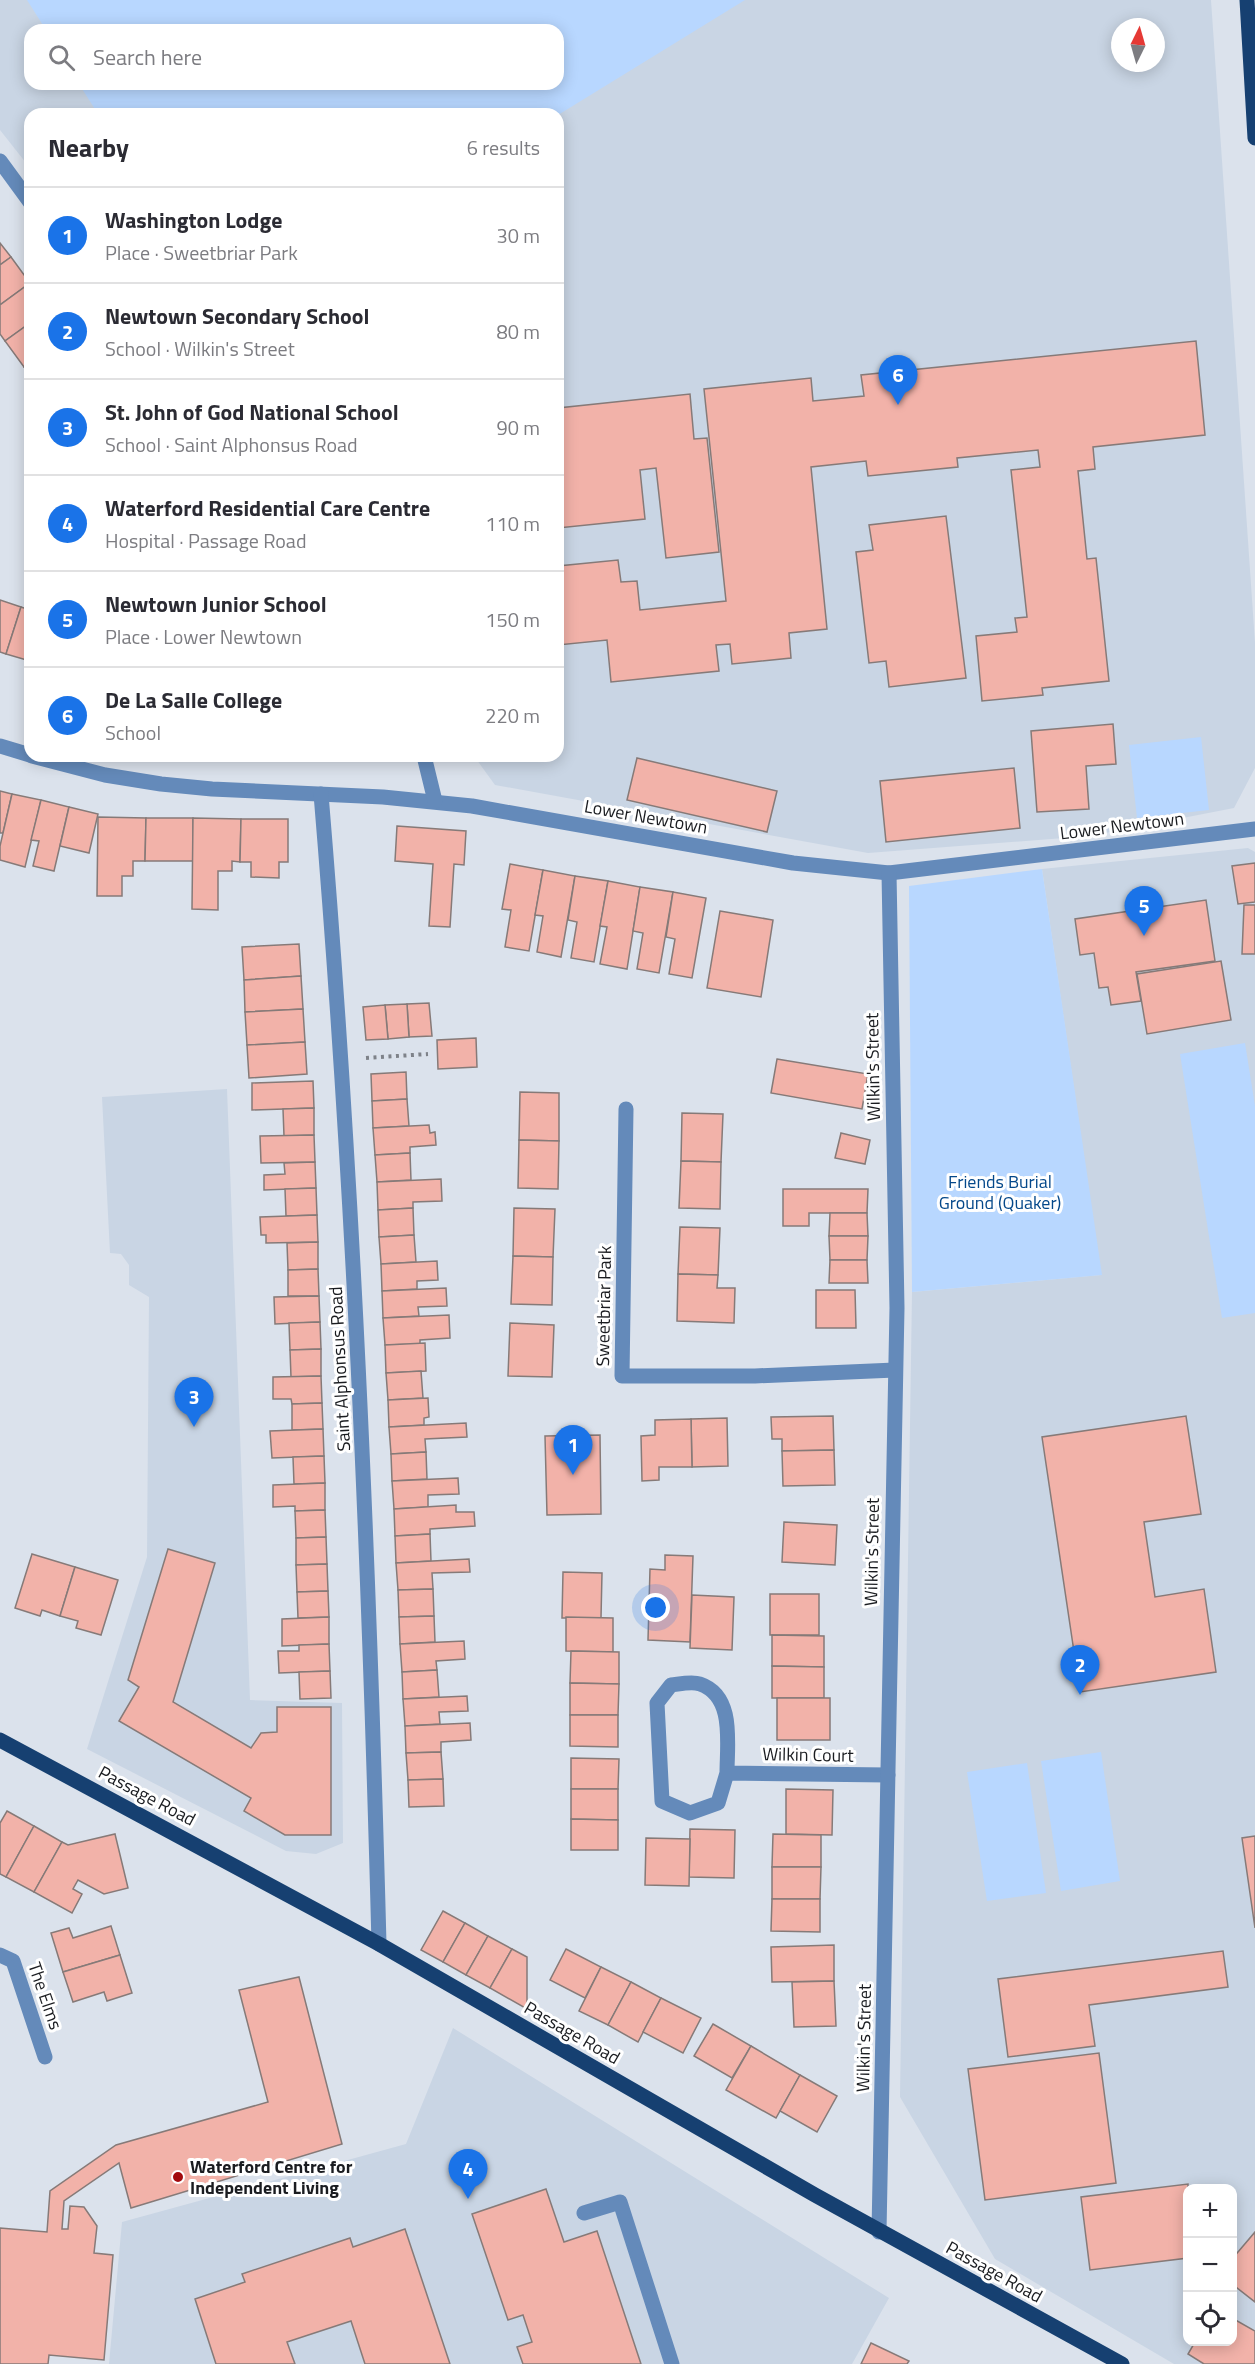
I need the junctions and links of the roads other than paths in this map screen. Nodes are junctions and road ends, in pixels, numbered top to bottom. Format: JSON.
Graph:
{"nodes":[{"id":1,"x":1246,"y":0,"type":"edge"},
{"id":2,"x":1255,"y":138,"type":"edge"},
{"id":3,"x":0,"y":161,"type":"edge"},
{"id":4,"x":24,"y":194,"type":"edge"},
{"id":5,"x":0,"y":746,"type":"edge"},
{"id":6,"x":24,"y":754,"type":"edge"},
{"id":7,"x":54,"y":762,"type":"edge"},
{"id":8,"x":425,"y":762,"type":"edge"},
{"id":9,"x":321,"y":794,"type":"junction"},
{"id":10,"x":435,"y":801,"type":"junction"},
{"id":11,"x":1255,"y":829,"type":"edge"},
{"id":12,"x":889,"y":873,"type":"junction"},
{"id":13,"x":626,"y":1109,"type":"dead end"},
{"id":14,"x":895,"y":1370,"type":"junction"},
{"id":15,"x":0,"y":1740,"type":"edge"},
{"id":16,"x":727,"y":1773,"type":"junction"},
{"id":17,"x":888,"y":1775,"type":"junction"},
{"id":18,"x":379,"y":1944,"type":"junction"},
{"id":19,"x":0,"y":1955,"type":"edge"},
{"id":20,"x":45,"y":2057,"type":"dead end"},
{"id":21,"x":584,"y":2213,"type":"dead end"},
{"id":22,"x":879,"y":2232,"type":"junction"},
{"id":23,"x":672,"y":2364,"type":"edge"},
{"id":24,"x":1122,"y":2364,"type":"edge"}],
"edges":[{"from":1,"to":2,"type":"main road"},
{"from":3,"to":4,"type":"street"},
{"from":5,"to":6,"type":"street","name":"Lower Newtown"},
{"from":7,"to":9,"type":"street","name":"Lower Newtown"},
{"from":8,"to":10,"type":"street"},
{"from":9,"to":10,"type":"street","name":"Lower Newtown"},
{"from":9,"to":18,"type":"street","name":"Saint Alphonsus Road"},
{"from":10,"to":12,"type":"street","name":"Lower Newtown"},
{"from":11,"to":12,"type":"street","name":"Lower Newtown"},
{"from":12,"to":14,"type":"street","name":"Wilkin's Street"},
{"from":13,"to":14,"type":"street","name":"Sweetbriar Park"},
{"from":14,"to":17,"type":"street","name":"Wilkin's Street"},
{"from":15,"to":18,"type":"main road","name":"Passage Road"},
{"from":16,"to":16,"type":"street"},
{"from":16,"to":17,"type":"street","name":"Wilkin Court"},
{"from":17,"to":22,"type":"street","name":"Wilkin's Street"},
{"from":18,"to":22,"type":"main road","name":"Passage Road"},
{"from":19,"to":20,"type":"street","name":"The Elms"},
{"from":21,"to":23,"type":"street"},
{"from":22,"to":24,"type":"main road","name":"Passage Road"}]}
